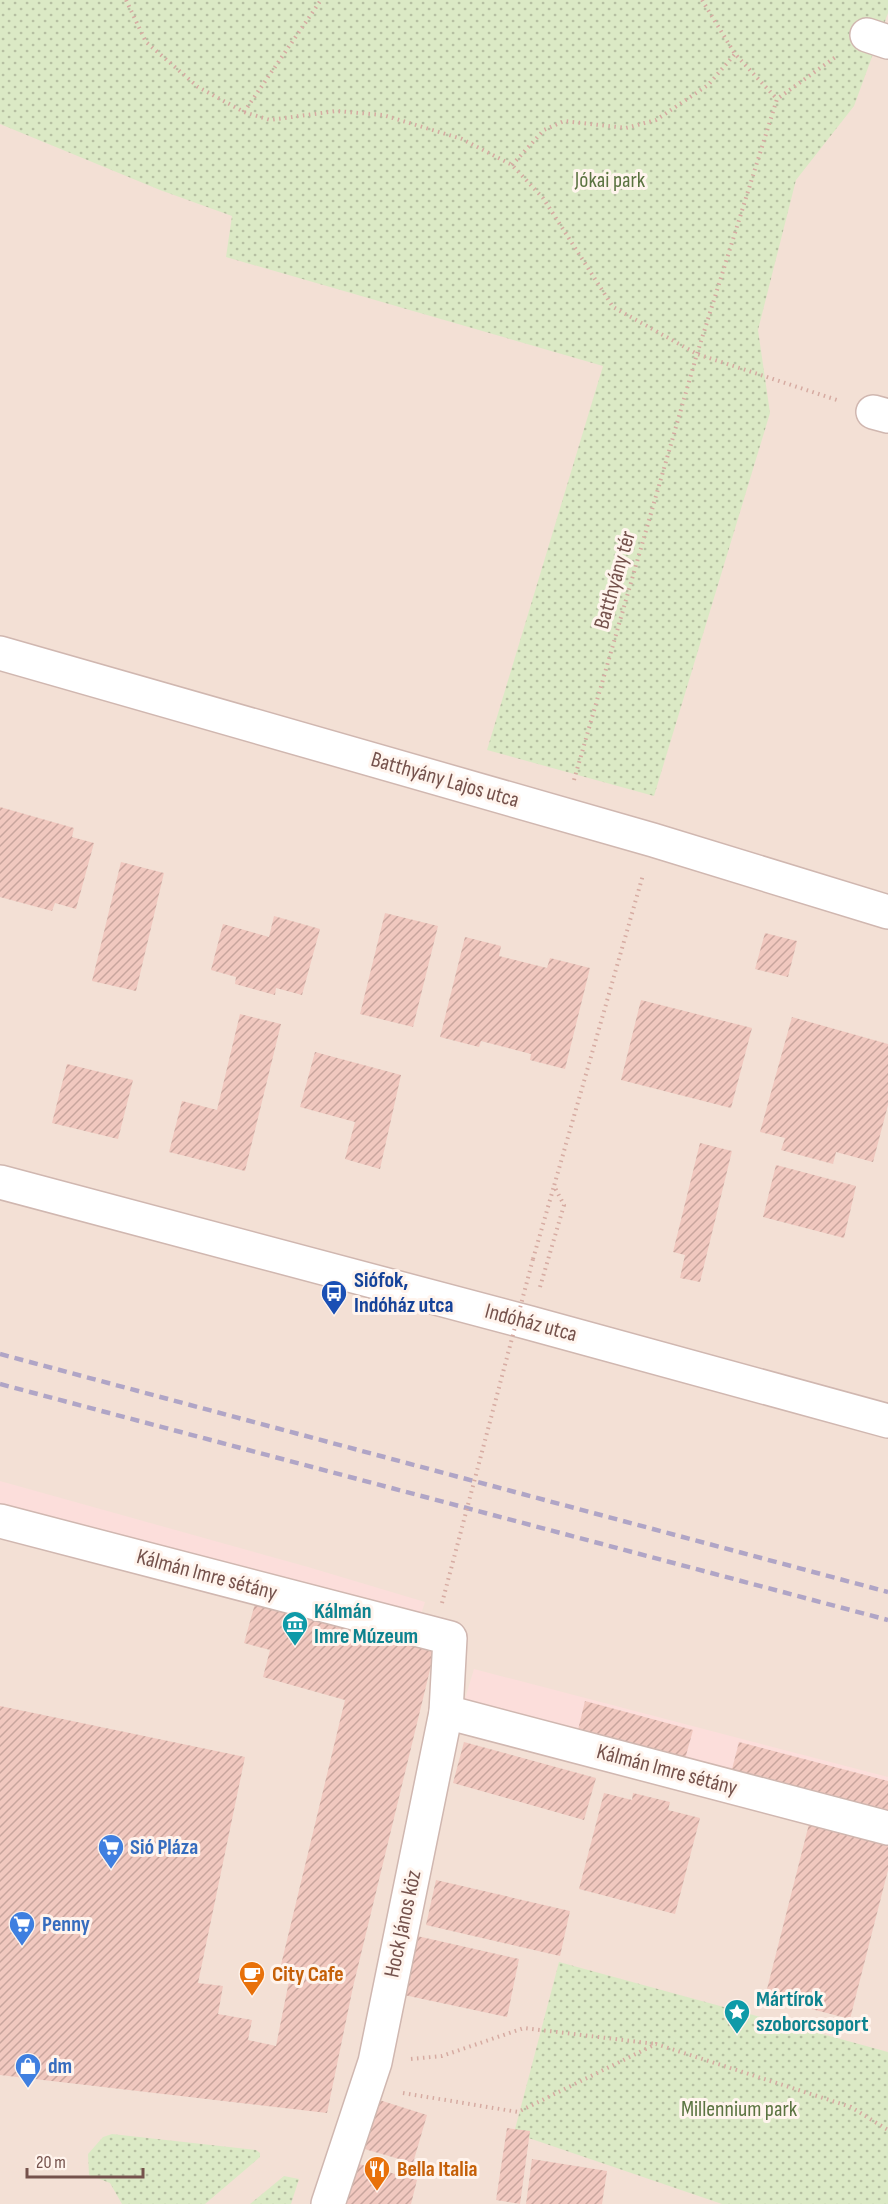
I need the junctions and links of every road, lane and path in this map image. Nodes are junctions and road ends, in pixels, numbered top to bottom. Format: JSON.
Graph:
{"nodes":[{"id":1,"x":126,"y":0,"type":"edge"},
{"id":2,"x":321,"y":0,"type":"edge"},
{"id":3,"x":702,"y":0,"type":"edge"},
{"id":4,"x":877,"y":38,"type":"edge"},
{"id":5,"x":735,"y":54,"type":"junction"},
{"id":6,"x":777,"y":99,"type":"junction"},
{"id":7,"x":244,"y":111,"type":"junction"},
{"id":8,"x":512,"y":165,"type":"junction"},
{"id":9,"x":697,"y":354,"type":"junction"},
{"id":10,"x":880,"y":414,"type":"edge"},
{"id":11,"x":0,"y":653,"type":"edge"},
{"id":12,"x":564,"y":815,"type":"junction"},
{"id":13,"x":654,"y":840,"type":"junction"},
{"id":14,"x":888,"y":912,"type":"edge"},
{"id":15,"x":0,"y":1182,"type":"edge"},
{"id":16,"x":554,"y":1186,"type":"junction"},
{"id":17,"x":530,"y":1323,"type":"junction"},
{"id":18,"x":888,"y":1421,"type":"edge"},
{"id":19,"x":0,"y":1521,"type":"edge"},
{"id":20,"x":442,"y":1603,"type":"dead end"},
{"id":21,"x":450,"y":1638,"type":"joint"},
{"id":22,"x":446,"y":1712,"type":"junction"},
{"id":23,"x":888,"y":1828,"type":"edge"},
{"id":24,"x":656,"y":2044,"type":"junction"},
{"id":25,"x":371,"y":2075,"type":"junction"},
{"id":26,"x":888,"y":2130,"type":"edge"},
{"id":27,"x":328,"y":2204,"type":"edge"}],
"edges":[{"from":1,"to":7,"type":"path"},
{"from":2,"to":7,"type":"path"},
{"from":3,"to":5,"type":"path"},
{"from":4,"to":6,"type":"path"},
{"from":5,"to":6,"type":"path"},
{"from":5,"to":8,"type":"path"},
{"from":6,"to":9,"type":"path","name":"Batthyány tér"},
{"from":7,"to":8,"type":"path"},
{"from":8,"to":9,"type":"path"},
{"from":9,"to":10,"type":"path"},
{"from":9,"to":12,"type":"path","name":"Batthyány tér"},
{"from":11,"to":12,"type":"street","name":"Batthyány Lajos utca"},
{"from":12,"to":13,"type":"street","name":"Batthyány Lajos utca"},
{"from":13,"to":14,"type":"street","name":"Batthyány Lajos utca"},
{"from":13,"to":16,"type":"path"},
{"from":15,"to":17,"type":"street","name":"Indóház utca"},
{"from":16,"to":17,"type":"path"},
{"from":16,"to":20,"type":"path","bridge":true},
{"from":17,"to":18,"type":"street","name":"Indóház utca"},
{"from":19,"to":21,"type":"street","name":"Kálmán Imre sétány"},
{"from":21,"to":22,"type":"street","name":"Hock János köz"},
{"from":22,"to":23,"type":"street","name":"Kálmán Imre sétány"},
{"from":22,"to":25,"type":"street","name":"Hock János köz"},
{"from":24,"to":25,"type":"path"},
{"from":24,"to":25,"type":"path"},
{"from":24,"to":26,"type":"path"},
{"from":25,"to":27,"type":"street","name":"Hock János köz"}]}
